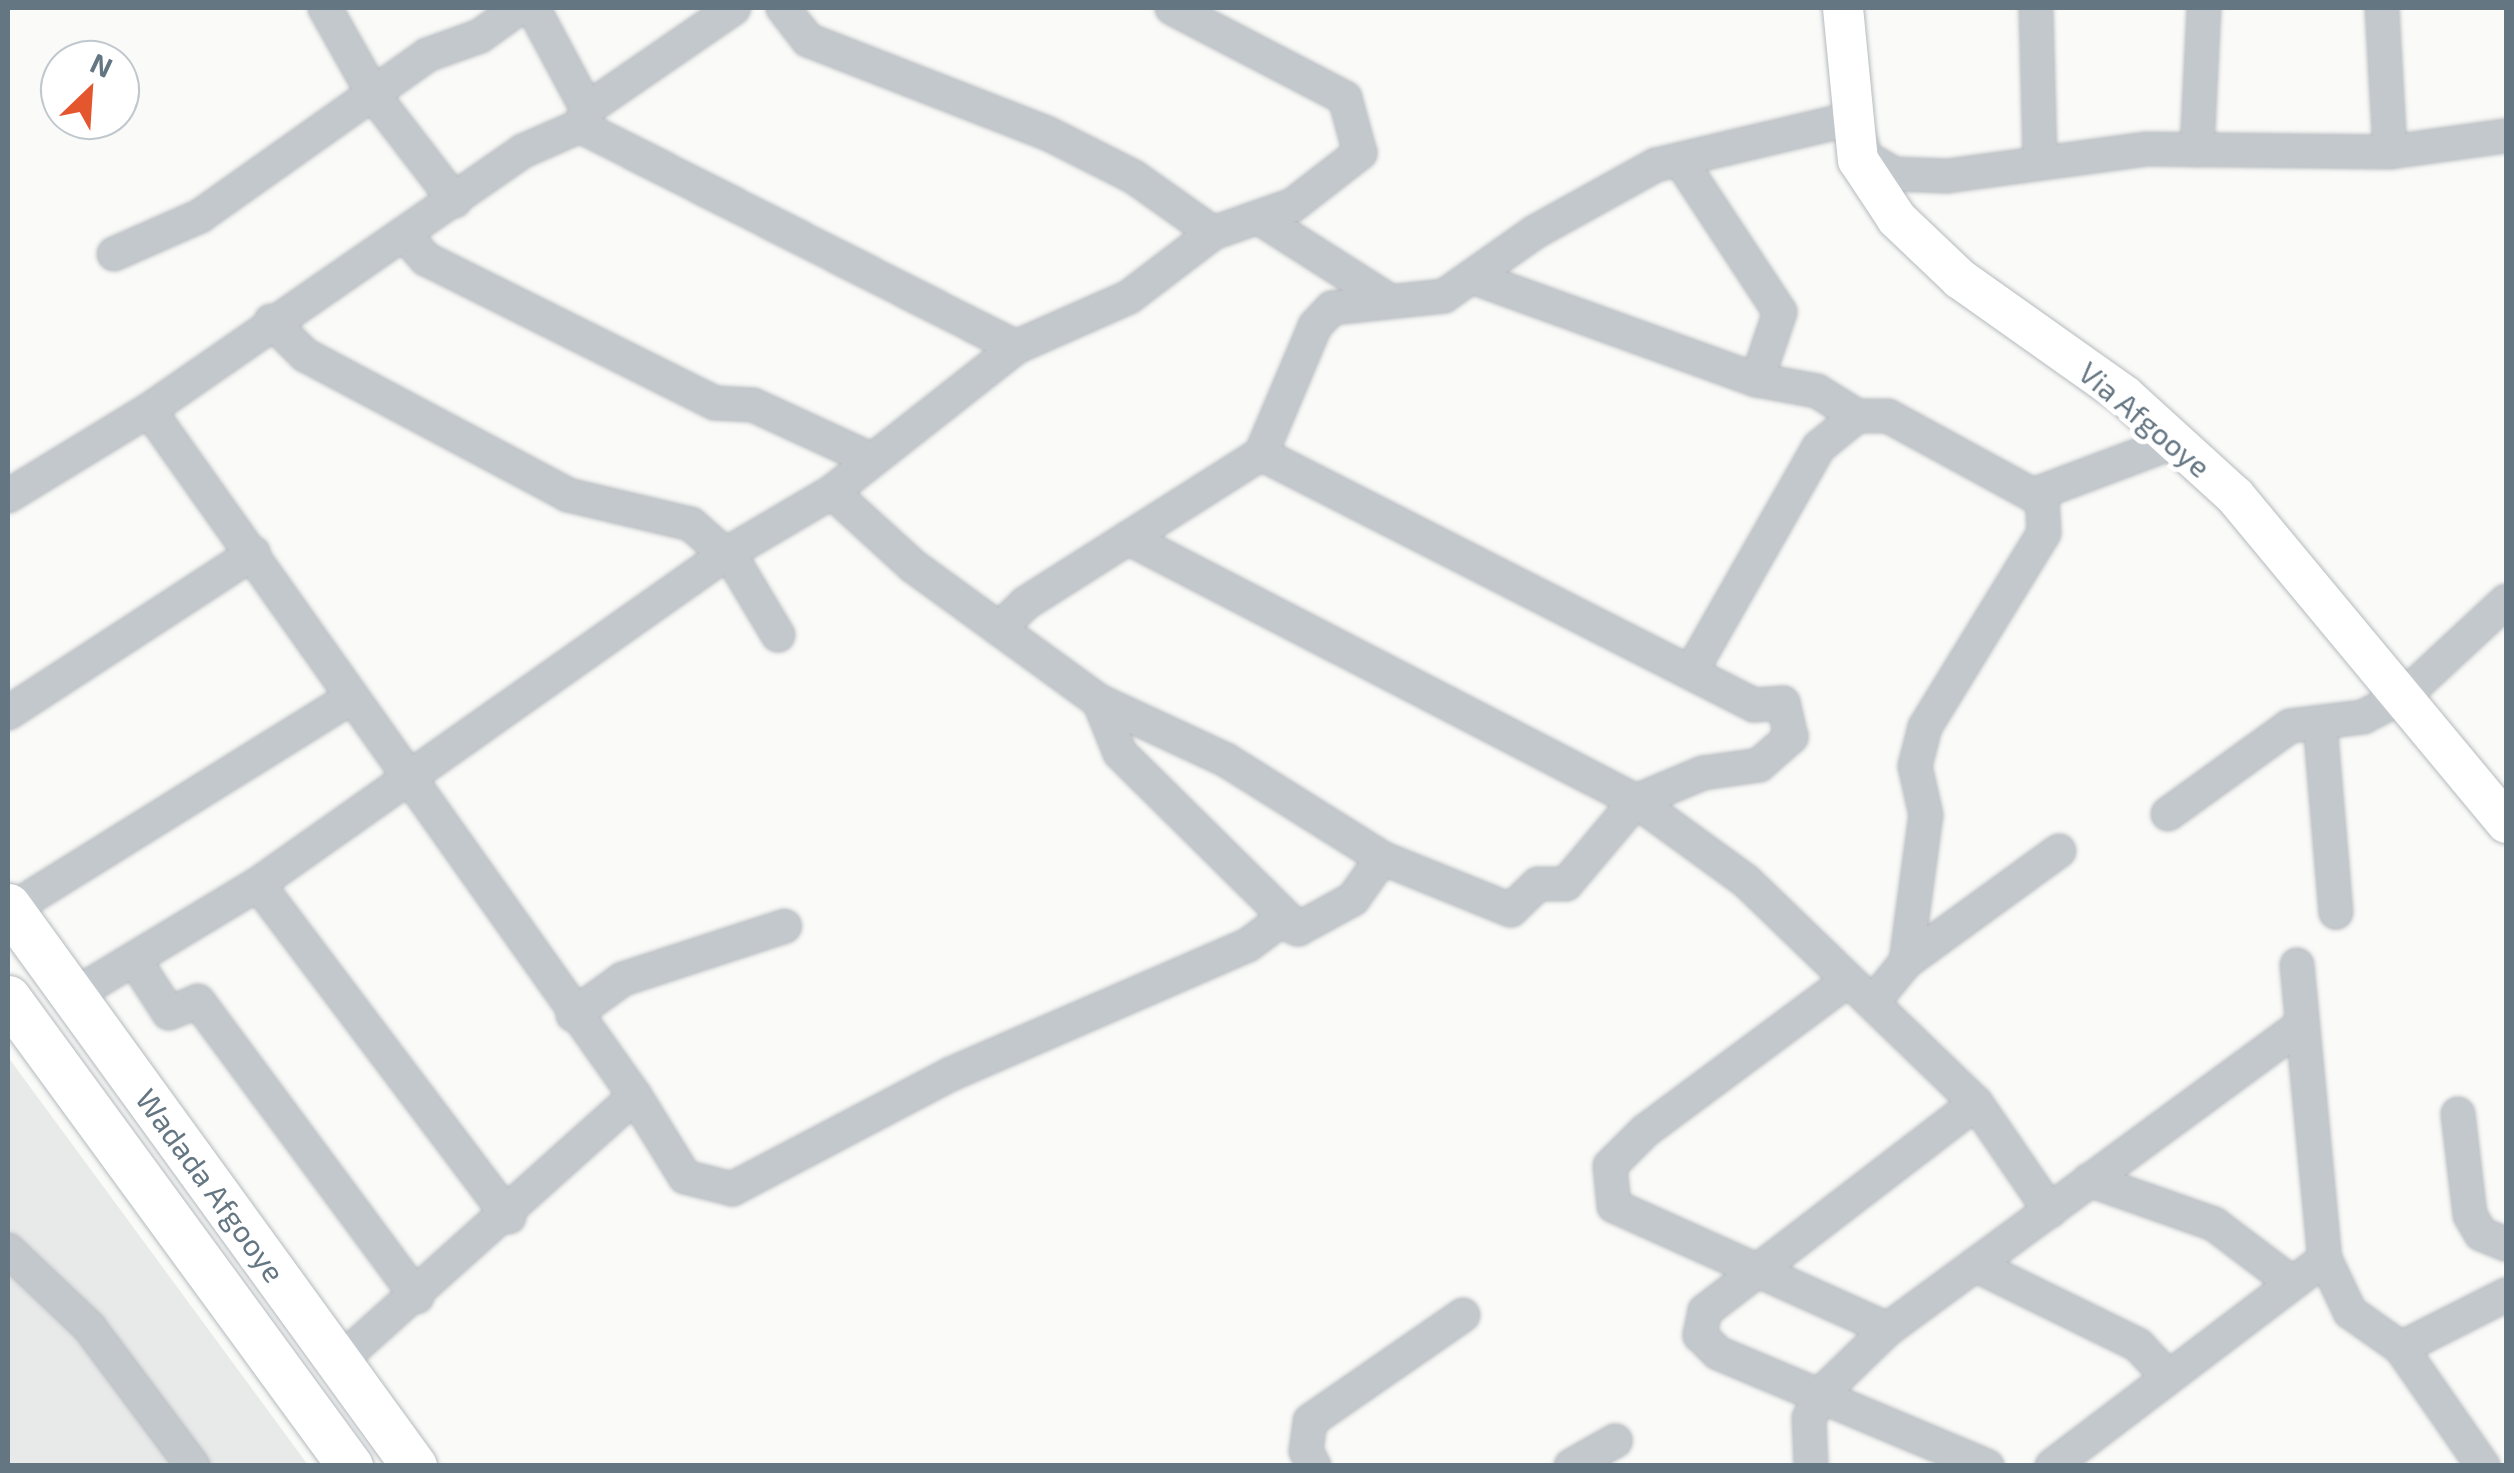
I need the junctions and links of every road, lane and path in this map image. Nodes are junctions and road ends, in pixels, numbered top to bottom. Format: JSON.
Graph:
{"nodes":[{"id":1,"x":325,"y":8,"type":"edge"},
{"id":2,"x":518,"y":8,"type":"edge"},
{"id":3,"x":533,"y":8,"type":"edge"},
{"id":4,"x":734,"y":8,"type":"edge"},
{"id":5,"x":783,"y":8,"type":"edge"},
{"id":6,"x":1172,"y":8,"type":"edge"},
{"id":7,"x":1844,"y":8,"type":"edge"},
{"id":8,"x":2036,"y":8,"type":"edge"},
{"id":9,"x":2204,"y":8,"type":"edge"},
{"id":10,"x":2382,"y":8,"type":"edge"},
{"id":11,"x":375,"y":98,"type":"junction"},
{"id":12,"x":583,"y":117,"type":"junction"},
{"id":13,"x":1855,"y":118,"type":"junction"},
{"id":14,"x":2506,"y":136,"type":"edge"},
{"id":15,"x":2198,"y":150,"type":"junction"},
{"id":16,"x":2390,"y":152,"type":"junction"},
{"id":17,"x":1680,"y":160,"type":"junction"},
{"id":18,"x":2040,"y":160,"type":"junction"},
{"id":19,"x":455,"y":201,"type":"junction"},
{"id":20,"x":1262,"y":219,"type":"junction"},
{"id":21,"x":1213,"y":234,"type":"junction"},
{"id":22,"x":405,"y":235,"type":"junction"},
{"id":23,"x":114,"y":254,"type":"dead end"},
{"id":24,"x":1472,"y":276,"type":"junction"},
{"id":25,"x":1388,"y":300,"type":"junction"},
{"id":26,"x":271,"y":321,"type":"junction"},
{"id":27,"x":1016,"y":347,"type":"junction"},
{"id":28,"x":1757,"y":380,"type":"junction"},
{"id":29,"x":150,"y":410,"type":"junction"},
{"id":30,"x":1856,"y":416,"type":"junction"},
{"id":31,"x":2178,"y":441,"type":"junction"},
{"id":32,"x":1261,"y":454,"type":"junction"},
{"id":33,"x":866,"y":458,"type":"junction"},
{"id":34,"x":832,"y":492,"type":"junction"},
{"id":35,"x":2042,"y":495,"type":"junction"},
{"id":36,"x":8,"y":496,"type":"edge"},
{"id":37,"x":1128,"y":538,"type":"junction"},
{"id":38,"x":253,"y":553,"type":"junction"},
{"id":39,"x":723,"y":556,"type":"junction"},
{"id":40,"x":2506,"y":601,"type":"edge"},
{"id":41,"x":999,"y":629,"type":"junction"},
{"id":42,"x":778,"y":635,"type":"dead end"},
{"id":43,"x":1691,"y":672,"type":"junction"},
{"id":44,"x":2405,"y":695,"type":"junction"},
{"id":45,"x":352,"y":697,"type":"junction"},
{"id":46,"x":1098,"y":702,"type":"junction"},
{"id":47,"x":8,"y":713,"type":"edge"},
{"id":48,"x":2320,"y":723,"type":"junction"},
{"id":49,"x":410,"y":773,"type":"junction"},
{"id":50,"x":1636,"y":801,"type":"junction"},
{"id":51,"x":2168,"y":814,"type":"dead end"},
{"id":52,"x":2506,"y":823,"type":"edge"},
{"id":53,"x":2058,"y":851,"type":"dead end"},
{"id":54,"x":1382,"y":858,"type":"junction"},
{"id":55,"x":258,"y":884,"type":"junction"},
{"id":56,"x":9,"y":908,"type":"edge"},
{"id":57,"x":2336,"y":912,"type":"dead end"},
{"id":58,"x":785,"y":926,"type":"dead end"},
{"id":59,"x":1298,"y":929,"type":"junction"},
{"id":60,"x":134,"y":959,"type":"junction"},
{"id":61,"x":1906,"y":962,"type":"junction"},
{"id":62,"x":2297,"y":965,"type":"dead end"},
{"id":63,"x":1847,"y":981,"type":"junction"},
{"id":64,"x":64,"y":982,"type":"junction"},
{"id":65,"x":1875,"y":1000,"type":"junction"},
{"id":66,"x":8,"y":1001,"type":"edge"},
{"id":67,"x":573,"y":1014,"type":"junction"},
{"id":68,"x":2299,"y":1026,"type":"junction"},
{"id":69,"x":634,"y":1096,"type":"junction"},
{"id":70,"x":1976,"y":1103,"type":"junction"},
{"id":71,"x":2458,"y":1114,"type":"dead end"},
{"id":72,"x":2089,"y":1180,"type":"junction"},
{"id":73,"x":2050,"y":1211,"type":"junction"},
{"id":74,"x":510,"y":1216,"type":"junction"},
{"id":75,"x":2506,"y":1244,"type":"edge"},
{"id":76,"x":8,"y":1250,"type":"edge"},
{"id":77,"x":2325,"y":1259,"type":"junction"},
{"id":78,"x":1975,"y":1266,"type":"junction"},
{"id":79,"x":1756,"y":1270,"type":"junction"},
{"id":80,"x":2292,"y":1283,"type":"junction"},
{"id":81,"x":2506,"y":1294,"type":"edge"},
{"id":82,"x":417,"y":1296,"type":"junction"},
{"id":83,"x":1462,"y":1315,"type":"dead end"},
{"id":84,"x":1888,"y":1329,"type":"junction"},
{"id":85,"x":2401,"y":1348,"type":"junction"},
{"id":86,"x":339,"y":1362,"type":"junction"},
{"id":87,"x":2167,"y":1376,"type":"junction"},
{"id":88,"x":1824,"y":1391,"type":"junction"},
{"id":89,"x":1615,"y":1441,"type":"dead end"},
{"id":90,"x":193,"y":1466,"type":"edge"},
{"id":91,"x":350,"y":1466,"type":"edge"},
{"id":92,"x":414,"y":1466,"type":"edge"},
{"id":93,"x":1314,"y":1466,"type":"edge"},
{"id":94,"x":1571,"y":1466,"type":"edge"},
{"id":95,"x":1811,"y":1466,"type":"edge"},
{"id":96,"x":1987,"y":1466,"type":"edge"},
{"id":97,"x":2052,"y":1466,"type":"edge"},
{"id":98,"x":2484,"y":1466,"type":"edge"}],
"edges":[{"from":1,"to":11,"type":"street"},
{"from":2,"to":11,"type":"street"},
{"from":3,"to":12,"type":"street"},
{"from":4,"to":12,"type":"street"},
{"from":5,"to":21,"type":"street"},
{"from":6,"to":20,"type":"street"},
{"from":7,"to":13,"type":"main road","name":"Via Afgooye"},
{"from":8,"to":18,"type":"street"},
{"from":9,"to":15,"type":"street"},
{"from":10,"to":16,"type":"street"},
{"from":11,"to":19,"type":"street"},
{"from":11,"to":23,"type":"street"},
{"from":12,"to":19,"type":"street"},
{"from":12,"to":27,"type":"street"},
{"from":13,"to":17,"type":"street"},
{"from":13,"to":18,"type":"street"},
{"from":13,"to":31,"type":"main road","name":"Via Afgooye"},
{"from":14,"to":16,"type":"street"},
{"from":15,"to":16,"type":"street"},
{"from":15,"to":18,"type":"street"},
{"from":17,"to":24,"type":"street"},
{"from":17,"to":28,"type":"street"},
{"from":19,"to":22,"type":"street"},
{"from":20,"to":21,"type":"street"},
{"from":20,"to":25,"type":"street"},
{"from":21,"to":27,"type":"street"},
{"from":22,"to":26,"type":"street"},
{"from":22,"to":33,"type":"street"},
{"from":24,"to":25,"type":"street"},
{"from":24,"to":28,"type":"street"},
{"from":25,"to":32,"type":"street"},
{"from":26,"to":29,"type":"street"},
{"from":26,"to":39,"type":"street"},
{"from":27,"to":33,"type":"street"},
{"from":28,"to":30,"type":"street"},
{"from":29,"to":36,"type":"street"},
{"from":29,"to":38,"type":"street"},
{"from":30,"to":35,"type":"street"},
{"from":30,"to":43,"type":"street"},
{"from":31,"to":35,"type":"street"},
{"from":31,"to":44,"type":"main road","name":"Via Afgooye"},
{"from":32,"to":37,"type":"street"},
{"from":32,"to":43,"type":"street"},
{"from":33,"to":34,"type":"street"},
{"from":34,"to":39,"type":"street"},
{"from":34,"to":41,"type":"street"},
{"from":35,"to":61,"type":"street"},
{"from":37,"to":41,"type":"street"},
{"from":37,"to":50,"type":"street"},
{"from":38,"to":45,"type":"street"},
{"from":38,"to":47,"type":"street"},
{"from":39,"to":42,"type":"street"},
{"from":39,"to":49,"type":"street"},
{"from":40,"to":44,"type":"street"},
{"from":41,"to":46,"type":"street"},
{"from":43,"to":50,"type":"street"},
{"from":44,"to":48,"type":"street"},
{"from":44,"to":52,"type":"main road","name":"Via Afgooye"},
{"from":45,"to":49,"type":"street"},
{"from":45,"to":56,"type":"street"},
{"from":46,"to":54,"type":"street"},
{"from":46,"to":59,"type":"street"},
{"from":48,"to":51,"type":"street"},
{"from":48,"to":57,"type":"street"},
{"from":49,"to":55,"type":"street"},
{"from":49,"to":67,"type":"street"},
{"from":50,"to":54,"type":"street"},
{"from":50,"to":63,"type":"street"},
{"from":53,"to":61,"type":"street"},
{"from":54,"to":59,"type":"street"},
{"from":55,"to":60,"type":"street"},
{"from":55,"to":74,"type":"street"},
{"from":56,"to":64,"type":"highway","name":"Wadada Afgooye"},
{"from":58,"to":67,"type":"street"},
{"from":59,"to":69,"type":"street"},
{"from":60,"to":64,"type":"street"},
{"from":60,"to":82,"type":"street"},
{"from":61,"to":65,"type":"street"},
{"from":62,"to":68,"type":"street"},
{"from":63,"to":65,"type":"street"},
{"from":63,"to":79,"type":"street"},
{"from":64,"to":66,"type":"street"},
{"from":64,"to":86,"type":"highway","name":"Wadada Afgooye"},
{"from":65,"to":70,"type":"street"},
{"from":66,"to":91,"type":"highway","name":"Wadada Afgooye"},
{"from":67,"to":69,"type":"street"},
{"from":68,"to":72,"type":"street"},
{"from":68,"to":77,"type":"street"},
{"from":69,"to":74,"type":"street"},
{"from":70,"to":73,"type":"street"},
{"from":70,"to":79,"type":"street"},
{"from":71,"to":75,"type":"street"},
{"from":72,"to":73,"type":"street"},
{"from":72,"to":80,"type":"street"},
{"from":73,"to":78,"type":"street"},
{"from":74,"to":82,"type":"street"},
{"from":76,"to":90,"type":"street"},
{"from":77,"to":80,"type":"street"},
{"from":77,"to":85,"type":"street"},
{"from":78,"to":84,"type":"street"},
{"from":78,"to":87,"type":"street"},
{"from":79,"to":84,"type":"street"},
{"from":79,"to":88,"type":"street"},
{"from":80,"to":87,"type":"street"},
{"from":81,"to":85,"type":"street"},
{"from":82,"to":86,"type":"street"},
{"from":83,"to":93,"type":"street"},
{"from":84,"to":88,"type":"street"},
{"from":85,"to":98,"type":"street"},
{"from":86,"to":92,"type":"highway","name":"Wadada Afgooye"},
{"from":87,"to":97,"type":"street"},
{"from":88,"to":95,"type":"street"},
{"from":88,"to":96,"type":"street"},
{"from":89,"to":94,"type":"street"}]}
